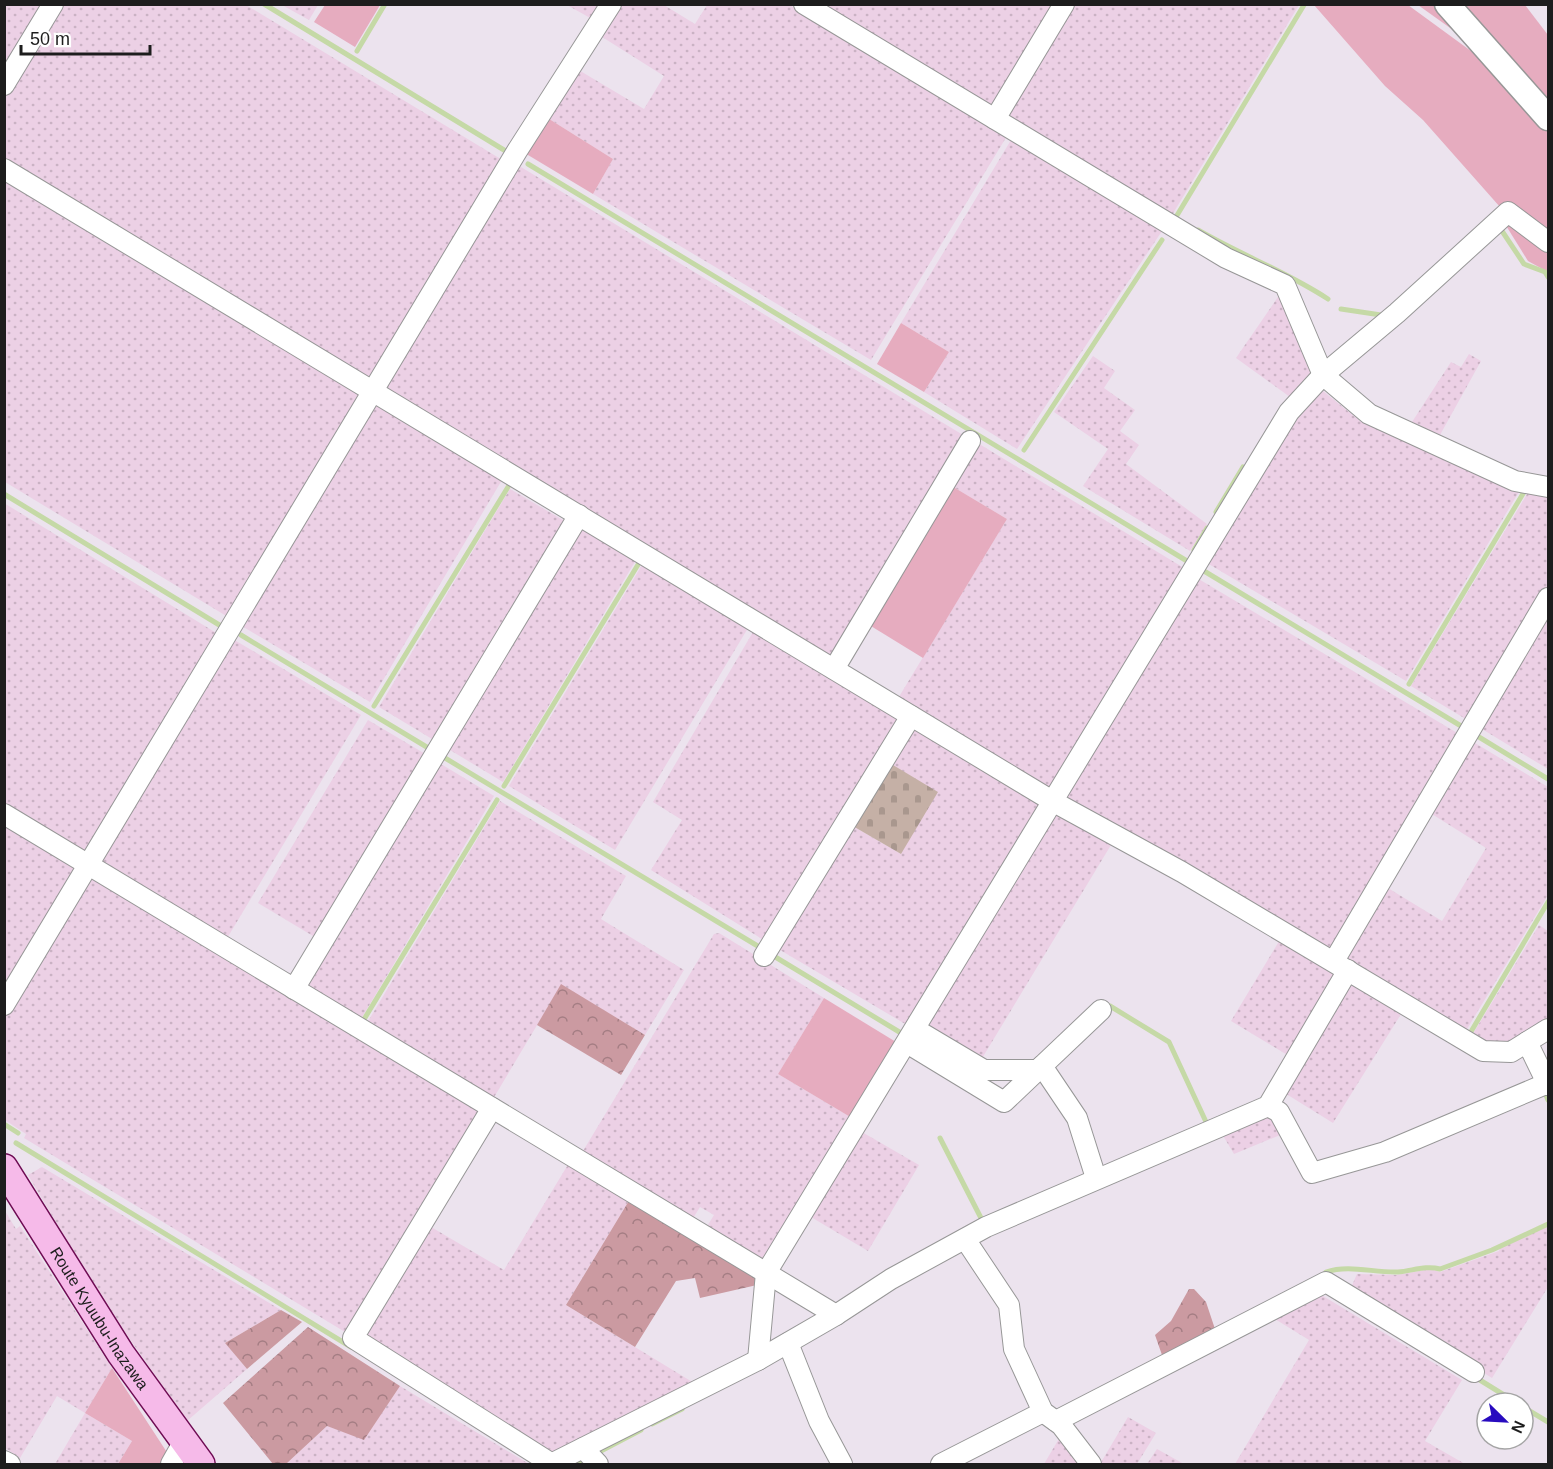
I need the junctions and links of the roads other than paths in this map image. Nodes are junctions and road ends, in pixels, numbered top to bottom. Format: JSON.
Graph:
{"nodes":[{"id":1,"x":53,"y":4,"type":"edge"},
{"id":2,"x":612,"y":4,"type":"edge"},
{"id":3,"x":804,"y":4,"type":"edge"},
{"id":4,"x":1064,"y":4,"type":"edge"},
{"id":5,"x":1447,"y":4,"type":"edge"},
{"id":6,"x":4,"y":85,"type":"edge"},
{"id":7,"x":1548,"y":118,"type":"edge"},
{"id":8,"x":995,"y":119,"type":"junction"},
{"id":9,"x":4,"y":169,"type":"edge"},
{"id":10,"x":1548,"y":242,"type":"edge"},
{"id":11,"x":1323,"y":375,"type":"junction"},
{"id":12,"x":373,"y":391,"type":"junction"},
{"id":13,"x":970,"y":441,"type":"dead end"},
{"id":14,"x":1548,"y":487,"type":"edge"},
{"id":15,"x":579,"y":515,"type":"junction"},
{"id":16,"x":1548,"y":598,"type":"edge"},
{"id":17,"x":834,"y":669,"type":"junction"},
{"id":18,"x":911,"y":716,"type":"junction"},
{"id":19,"x":1054,"y":802,"type":"junction"},
{"id":20,"x":4,"y":814,"type":"edge"},
{"id":21,"x":88,"y":865,"type":"junction"},
{"id":22,"x":764,"y":956,"type":"dead end"},
{"id":23,"x":1341,"y":965,"type":"junction"},
{"id":24,"x":294,"y":989,"type":"junction"},
{"id":25,"x":4,"y":1005,"type":"edge"},
{"id":26,"x":1101,"y":1010,"type":"dead end"},
{"id":27,"x":1548,"y":1029,"type":"edge"},
{"id":28,"x":911,"y":1036,"type":"junction"},
{"id":29,"x":1527,"y":1042,"type":"junction"},
{"id":30,"x":1040,"y":1068,"type":"junction"},
{"id":31,"x":1548,"y":1084,"type":"edge"},
{"id":32,"x":1268,"y":1106,"type":"junction"},
{"id":33,"x":492,"y":1108,"type":"junction"},
{"id":34,"x":4,"y":1168,"type":"edge"},
{"id":35,"x":1096,"y":1178,"type":"junction"},
{"id":36,"x":965,"y":1239,"type":"junction"},
{"id":37,"x":766,"y":1273,"type":"junction"},
{"id":38,"x":836,"y":1315,"type":"junction"},
{"id":39,"x":788,"y":1343,"type":"junction"},
{"id":40,"x":758,"y":1360,"type":"junction"},
{"id":41,"x":1474,"y":1372,"type":"dead end"},
{"id":42,"x":1049,"y":1417,"type":"junction"},
{"id":43,"x":184,"y":1441,"type":"junction"},
{"id":44,"x":583,"y":1448,"type":"junction"},
{"id":45,"x":4,"y":1461,"type":"edge"},
{"id":46,"x":10,"y":1464,"type":"edge"},
{"id":47,"x":171,"y":1464,"type":"edge"},
{"id":48,"x":201,"y":1464,"type":"edge"},
{"id":49,"x":552,"y":1464,"type":"edge"},
{"id":50,"x":598,"y":1464,"type":"edge"},
{"id":51,"x":842,"y":1464,"type":"edge"},
{"id":52,"x":941,"y":1464,"type":"edge"},
{"id":53,"x":1091,"y":1464,"type":"edge"}],
"edges":[{"from":1,"to":6,"type":"street"},
{"from":2,"to":12,"type":"street"},
{"from":3,"to":8,"type":"street"},
{"from":4,"to":8,"type":"street"},
{"from":5,"to":7,"type":"street"},
{"from":8,"to":11,"type":"street"},
{"from":9,"to":12,"type":"street"},
{"from":10,"to":11,"type":"street"},
{"from":11,"to":14,"type":"street"},
{"from":11,"to":19,"type":"street"},
{"from":12,"to":15,"type":"street"},
{"from":12,"to":21,"type":"street"},
{"from":13,"to":17,"type":"street"},
{"from":15,"to":17,"type":"street"},
{"from":15,"to":24,"type":"street"},
{"from":16,"to":23,"type":"street"},
{"from":17,"to":18,"type":"street"},
{"from":18,"to":19,"type":"street"},
{"from":18,"to":22,"type":"street"},
{"from":19,"to":23,"type":"street"},
{"from":19,"to":28,"type":"street"},
{"from":20,"to":21,"type":"street"},
{"from":21,"to":24,"type":"street"},
{"from":21,"to":25,"type":"street"},
{"from":23,"to":29,"type":"street"},
{"from":23,"to":32,"type":"street"},
{"from":24,"to":33,"type":"street"},
{"from":26,"to":30,"type":"street"},
{"from":27,"to":29,"type":"street"},
{"from":28,"to":30,"type":"street"},
{"from":28,"to":30,"type":"street"},
{"from":28,"to":37,"type":"street"},
{"from":29,"to":31,"type":"street"},
{"from":30,"to":35,"type":"street"},
{"from":31,"to":32,"type":"street"},
{"from":32,"to":35,"type":"street"},
{"from":33,"to":37,"type":"street"},
{"from":33,"to":49,"type":"street"},
{"from":34,"to":43,"type":"main road","name":"Route Kyuubu-Inazawa"},
{"from":35,"to":36,"type":"street"},
{"from":36,"to":38,"type":"street"},
{"from":36,"to":42,"type":"street"},
{"from":37,"to":38,"type":"street"},
{"from":37,"to":40,"type":"street"},
{"from":38,"to":39,"type":"street"},
{"from":39,"to":40,"type":"street"},
{"from":39,"to":51,"type":"street"},
{"from":40,"to":44,"type":"street"},
{"from":41,"to":42,"type":"street"},
{"from":42,"to":52,"type":"street"},
{"from":42,"to":53,"type":"street"},
{"from":43,"to":47,"type":"street"},
{"from":43,"to":48,"type":"main road","name":"Route Kyuubu-Inazawa"},
{"from":44,"to":49,"type":"street"},
{"from":44,"to":50,"type":"street"},
{"from":45,"to":46,"type":"street"}]}
